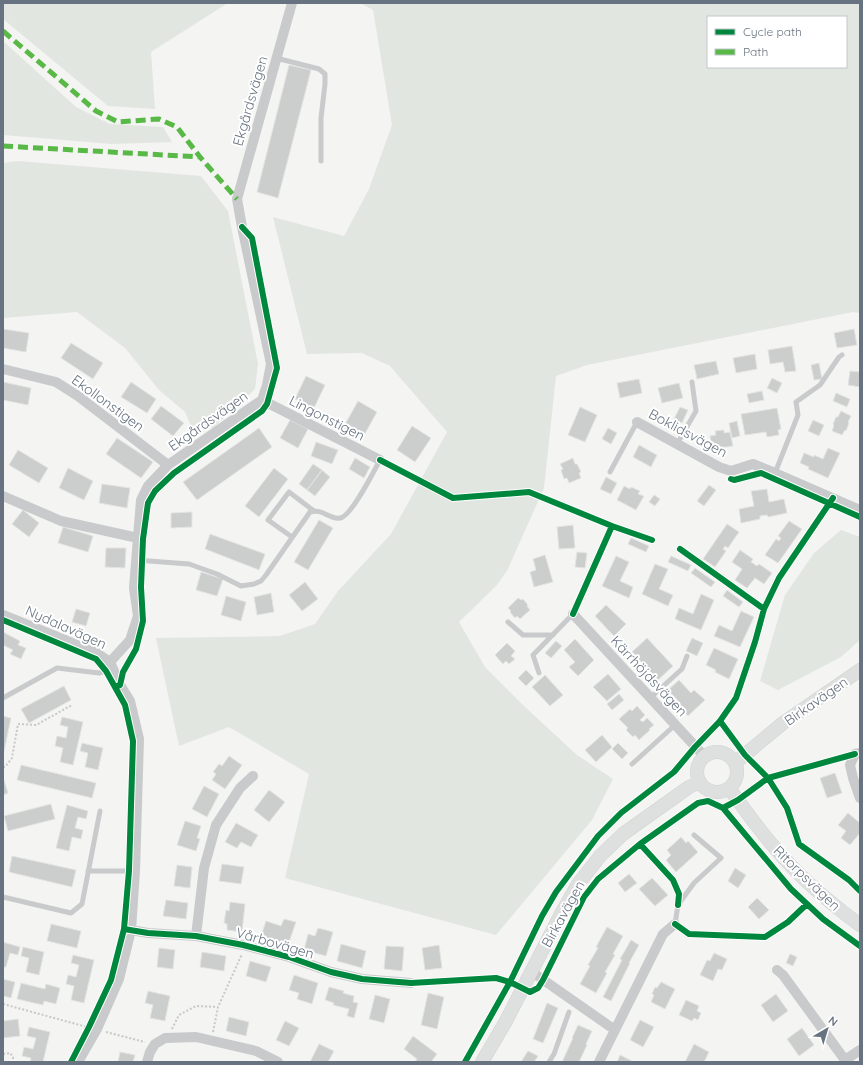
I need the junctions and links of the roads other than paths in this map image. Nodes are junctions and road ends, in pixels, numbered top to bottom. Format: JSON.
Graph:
{"nodes":[{"id":1,"x":292,"y":3,"type":"edge"},
{"id":2,"x":276,"y":58,"type":"junction"},
{"id":3,"x":321,"y":161,"type":"dead end"},
{"id":4,"x":842,"y":355,"type":"dead end"},
{"id":5,"x":3,"y":369,"type":"edge"},
{"id":6,"x":692,"y":382,"type":"dead end"},
{"id":7,"x":262,"y":400,"type":"junction"},
{"id":8,"x":637,"y":422,"type":"joint"},
{"id":9,"x":677,"y":444,"type":"junction"},
{"id":10,"x":380,"y":460,"type":"joint"},
{"id":11,"x":168,"y":465,"type":"junction"},
{"id":12,"x":610,"y":472,"type":"dead end"},
{"id":13,"x":775,"y":473,"type":"junction"},
{"id":14,"x":3,"y":496,"type":"edge"},
{"id":15,"x":860,"y":510,"type":"edge"},
{"id":16,"x":314,"y":511,"type":"junction"},
{"id":17,"x":292,"y":537,"type":"junction"},
{"id":18,"x":138,"y":538,"type":"junction"},
{"id":19,"x":136,"y":560,"type":"junction"},
{"id":20,"x":573,"y":614,"type":"joint"},
{"id":21,"x":3,"y":615,"type":"edge"},
{"id":22,"x":508,"y":622,"type":"dead end"},
{"id":23,"x":553,"y":635,"type":"junction"},
{"id":24,"x":687,"y":656,"type":"dead end"},
{"id":25,"x":111,"y":666,"type":"junction"},
{"id":26,"x":860,"y":670,"type":"edge"},
{"id":27,"x":539,"y":673,"type":"dead end"},
{"id":28,"x":3,"y":698,"type":"edge"},
{"id":29,"x":650,"y":698,"type":"junction"},
{"id":30,"x":675,"y":725,"type":"junction"},
{"id":31,"x":860,"y":753,"type":"edge"},
{"id":32,"x":705,"y":757,"type":"junction"},
{"id":33,"x":735,"y":763,"type":"junction"},
{"id":34,"x":632,"y":764,"type":"dead end"},
{"id":35,"x":253,"y":776,"type":"dead end"},
{"id":36,"x":700,"y":782,"type":"junction"},
{"id":37,"x":729,"y":788,"type":"junction"},
{"id":38,"x":860,"y":798,"type":"edge"},
{"id":39,"x":100,"y":811,"type":"dead end"},
{"id":40,"x":694,"y":835,"type":"dead end"},
{"id":41,"x":88,"y":871,"type":"junction"},
{"id":42,"x":135,"y":871,"type":"junction"},
{"id":43,"x":3,"y":898,"type":"edge"},
{"id":44,"x":675,"y":924,"type":"joint"},
{"id":45,"x":860,"y":925,"type":"edge"},
{"id":46,"x":131,"y":930,"type":"junction"},
{"id":47,"x":196,"y":936,"type":"junction"},
{"id":48,"x":777,"y":970,"type":"dead end"},
{"id":49,"x":532,"y":972,"type":"junction"},
{"id":50,"x":411,"y":983,"type":"dead end"},
{"id":51,"x":570,"y":1012,"type":"dead end"},
{"id":52,"x":615,"y":1030,"type":"junction"},
{"id":53,"x":860,"y":1050,"type":"edge"},
{"id":54,"x":845,"y":1061,"type":"edge"},
{"id":55,"x":78,"y":1062,"type":"edge"},
{"id":56,"x":147,"y":1062,"type":"edge"},
{"id":57,"x":278,"y":1062,"type":"edge"},
{"id":58,"x":482,"y":1062,"type":"edge"},
{"id":59,"x":549,"y":1062,"type":"edge"},
{"id":60,"x":599,"y":1062,"type":"edge"}],
"edges":[{"from":1,"to":2,"type":"street","name":"Ekgårdsvägen"},
{"from":2,"to":3,"type":"lane"},
{"from":2,"to":7,"type":"street","name":"Ekgårdsvägen"},
{"from":4,"to":13,"type":"lane"},
{"from":5,"to":11,"type":"street","name":"Ekollonstigen"},
{"from":6,"to":9,"type":"lane"},
{"from":7,"to":10,"type":"street","name":"Lingonstigen"},
{"from":7,"to":11,"type":"street","name":"Ekgårdsvägen"},
{"from":8,"to":9,"type":"street","name":"Boklidsvägen"},
{"from":8,"to":12,"type":"lane"},
{"from":9,"to":13,"type":"street","name":"Boklidsvägen"},
{"from":10,"to":16,"type":"lane"},
{"from":11,"to":18,"type":"street","name":"Ekgårdsvägen"},
{"from":13,"to":15,"type":"street","name":"Boklidsvägen"},
{"from":14,"to":18,"type":"street"},
{"from":16,"to":17,"type":"lane"},
{"from":16,"to":17,"type":"lane"},
{"from":17,"to":19,"type":"lane"},
{"from":18,"to":19,"type":"street","name":"Ekgårdsvägen"},
{"from":19,"to":25,"type":"street","name":"Ekgårdsvägen"},
{"from":20,"to":23,"type":"lane"},
{"from":20,"to":29,"type":"street","name":"Kärrhöjdsvägen"},
{"from":21,"to":25,"type":"street","name":"Nydalavägen"},
{"from":22,"to":23,"type":"lane"},
{"from":23,"to":27,"type":"lane"},
{"from":24,"to":29,"type":"lane"},
{"from":25,"to":28,"type":"lane"},
{"from":25,"to":42,"type":"street","name":"Nydalavägen"},
{"from":26,"to":33,"type":"street","name":"Birkavägen"},
{"from":29,"to":30,"type":"street","name":"Kärrhöjdsvägen"},
{"from":30,"to":32,"type":"street","name":"Kärrhöjdsvägen"},
{"from":30,"to":34,"type":"lane"},
{"from":31,"to":38,"type":"street"},
{"from":32,"to":33,"type":"street"},
{"from":32,"to":36,"type":"street"},
{"from":33,"to":37,"type":"street"},
{"from":35,"to":47,"type":"street"},
{"from":36,"to":37,"type":"street"},
{"from":36,"to":49,"type":"street","name":"Birkavägen"},
{"from":37,"to":45,"type":"street","name":"Ritorpsvägen"},
{"from":39,"to":41,"type":"lane"},
{"from":40,"to":44,"type":"lane"},
{"from":41,"to":42,"type":"lane"},
{"from":41,"to":43,"type":"lane"},
{"from":42,"to":46,"type":"street","name":"Nydalavägen"},
{"from":44,"to":52,"type":"street"},
{"from":46,"to":47,"type":"street","name":"Vårbovägen"},
{"from":46,"to":55,"type":"street","name":"Nydalavägen"},
{"from":47,"to":50,"type":"street","name":"Vårbovägen"},
{"from":48,"to":54,"type":"street"},
{"from":49,"to":52,"type":"street"},
{"from":49,"to":58,"type":"street","name":"Birkavägen"},
{"from":51,"to":59,"type":"lane"},
{"from":52,"to":60,"type":"street"},
{"from":53,"to":54,"type":"street"},
{"from":56,"to":57,"type":"street"}]}
